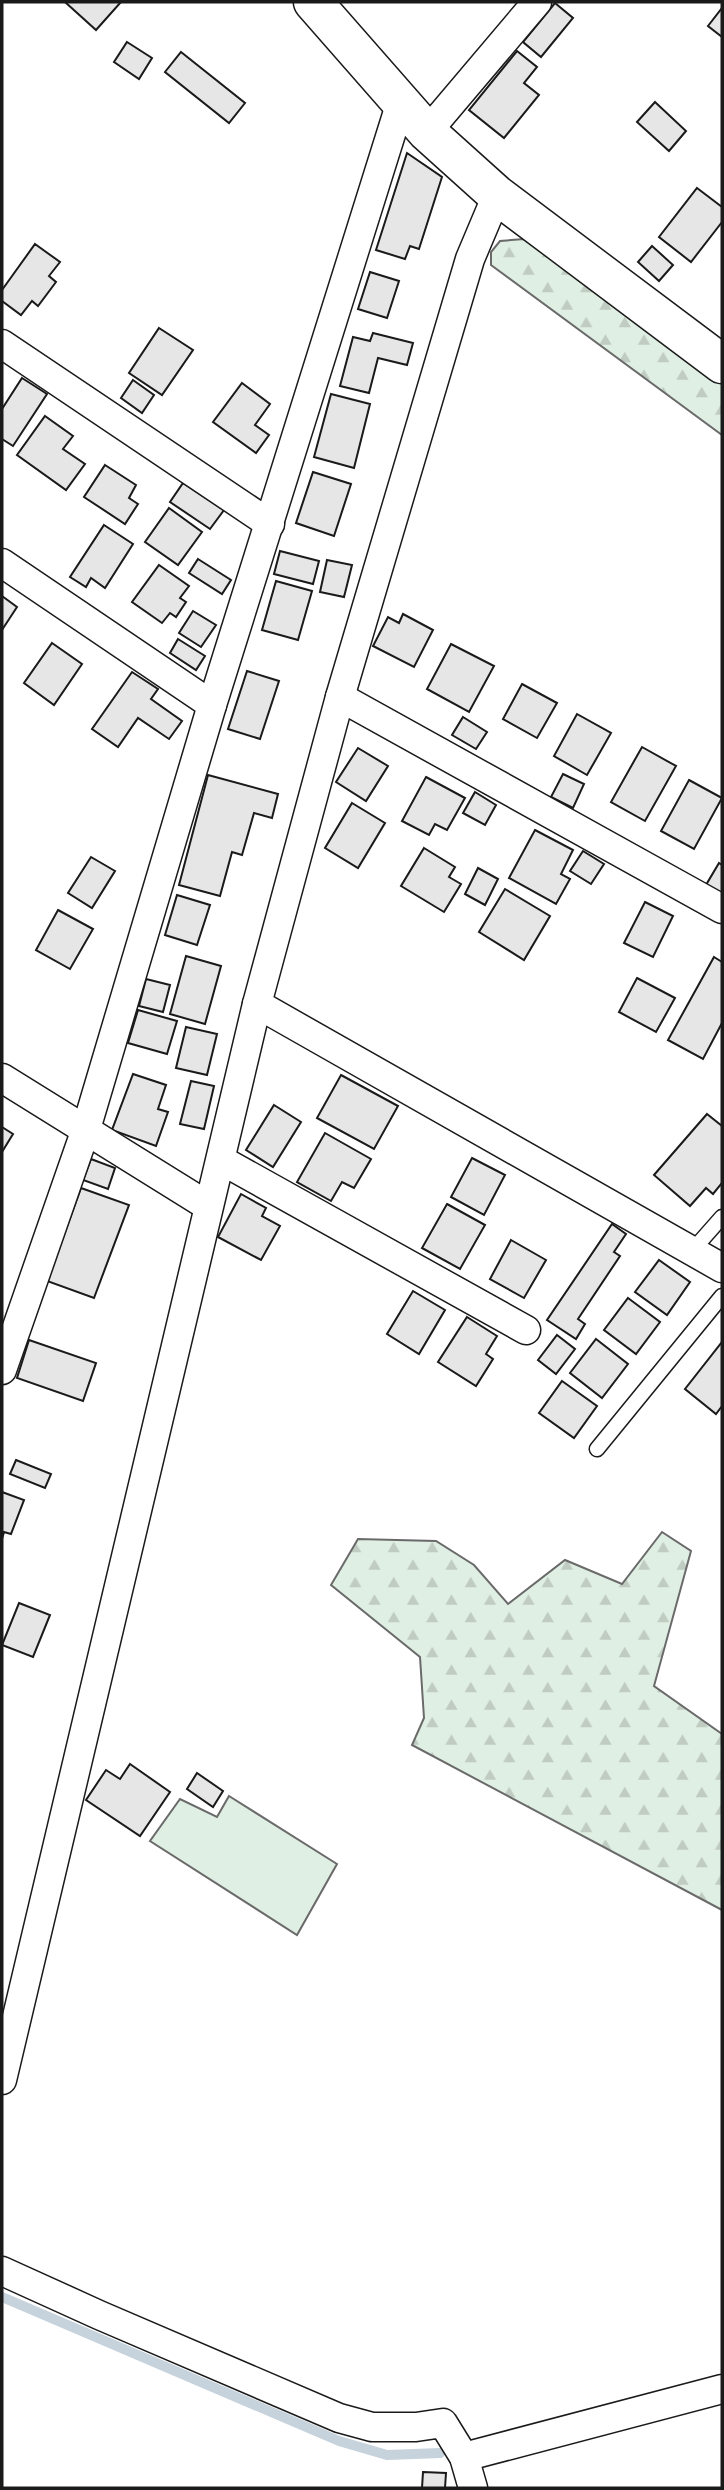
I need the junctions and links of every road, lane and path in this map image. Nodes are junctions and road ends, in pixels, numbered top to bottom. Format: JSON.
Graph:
{"nodes":[{"id":1,"x":313,"y":2,"type":"edge"},
{"id":2,"x":537,"y":2,"type":"edge"},
{"id":3,"x":401,"y":102,"type":"junction"},
{"id":4,"x":427,"y":132,"type":"junction"},
{"id":5,"x":497,"y":195,"type":"junction"},
{"id":6,"x":2,"y":344,"type":"edge"},
{"id":7,"x":722,"y":364,"type":"edge"},
{"id":8,"x":270,"y":524,"type":"junction"},
{"id":9,"x":2,"y":564,"type":"edge"},
{"id":10,"x":340,"y":696,"type":"junction"},
{"id":11,"x":212,"y":705,"type":"junction"},
{"id":12,"x":722,"y":909,"type":"edge"},
{"id":13,"x":257,"y":1004,"type":"junction"},
{"id":14,"x":2,"y":1078,"type":"edge"},
{"id":15,"x":86,"y":1129,"type":"junction"},
{"id":16,"x":221,"y":1160,"type":"junction"},
{"id":17,"x":208,"y":1206,"type":"junction"},
{"id":18,"x":722,"y":1217,"type":"edge"},
{"id":19,"x":692,"y":1251,"type":"junction"},
{"id":20,"x":722,"y":1268,"type":"edge"},
{"id":21,"x":722,"y":1296,"type":"edge"},
{"id":22,"x":526,"y":1330,"type":"dead end"},
{"id":23,"x":2,"y":1370,"type":"edge"},
{"id":24,"x":597,"y":1449,"type":"dead end"},
{"id":25,"x":2,"y":2080,"type":"edge"},
{"id":26,"x":2,"y":2271,"type":"edge"},
{"id":27,"x":722,"y":2389,"type":"edge"},
{"id":28,"x":464,"y":2457,"type":"junction"},
{"id":29,"x":473,"y":2488,"type":"edge"}],
"edges":[{"from":1,"to":3,"type":"street"},
{"from":2,"to":4,"type":"street"},
{"from":3,"to":4,"type":"street"},
{"from":3,"to":8,"type":"street"},
{"from":4,"to":5,"type":"street"},
{"from":5,"to":7,"type":"street"},
{"from":5,"to":10,"type":"street"},
{"from":6,"to":8,"type":"street"},
{"from":8,"to":11,"type":"street"},
{"from":9,"to":11,"type":"street"},
{"from":10,"to":12,"type":"street"},
{"from":10,"to":13,"type":"street"},
{"from":11,"to":15,"type":"street"},
{"from":13,"to":16,"type":"street"},
{"from":13,"to":19,"type":"street"},
{"from":14,"to":15,"type":"street"},
{"from":15,"to":17,"type":"street"},
{"from":15,"to":23,"type":"street"},
{"from":16,"to":17,"type":"street"},
{"from":16,"to":22,"type":"street"},
{"from":17,"to":25,"type":"street"},
{"from":18,"to":19,"type":"lane"},
{"from":19,"to":20,"type":"street"},
{"from":21,"to":24,"type":"lane"},
{"from":26,"to":28,"type":"street"},
{"from":27,"to":28,"type":"street"},
{"from":28,"to":29,"type":"street"}]}
